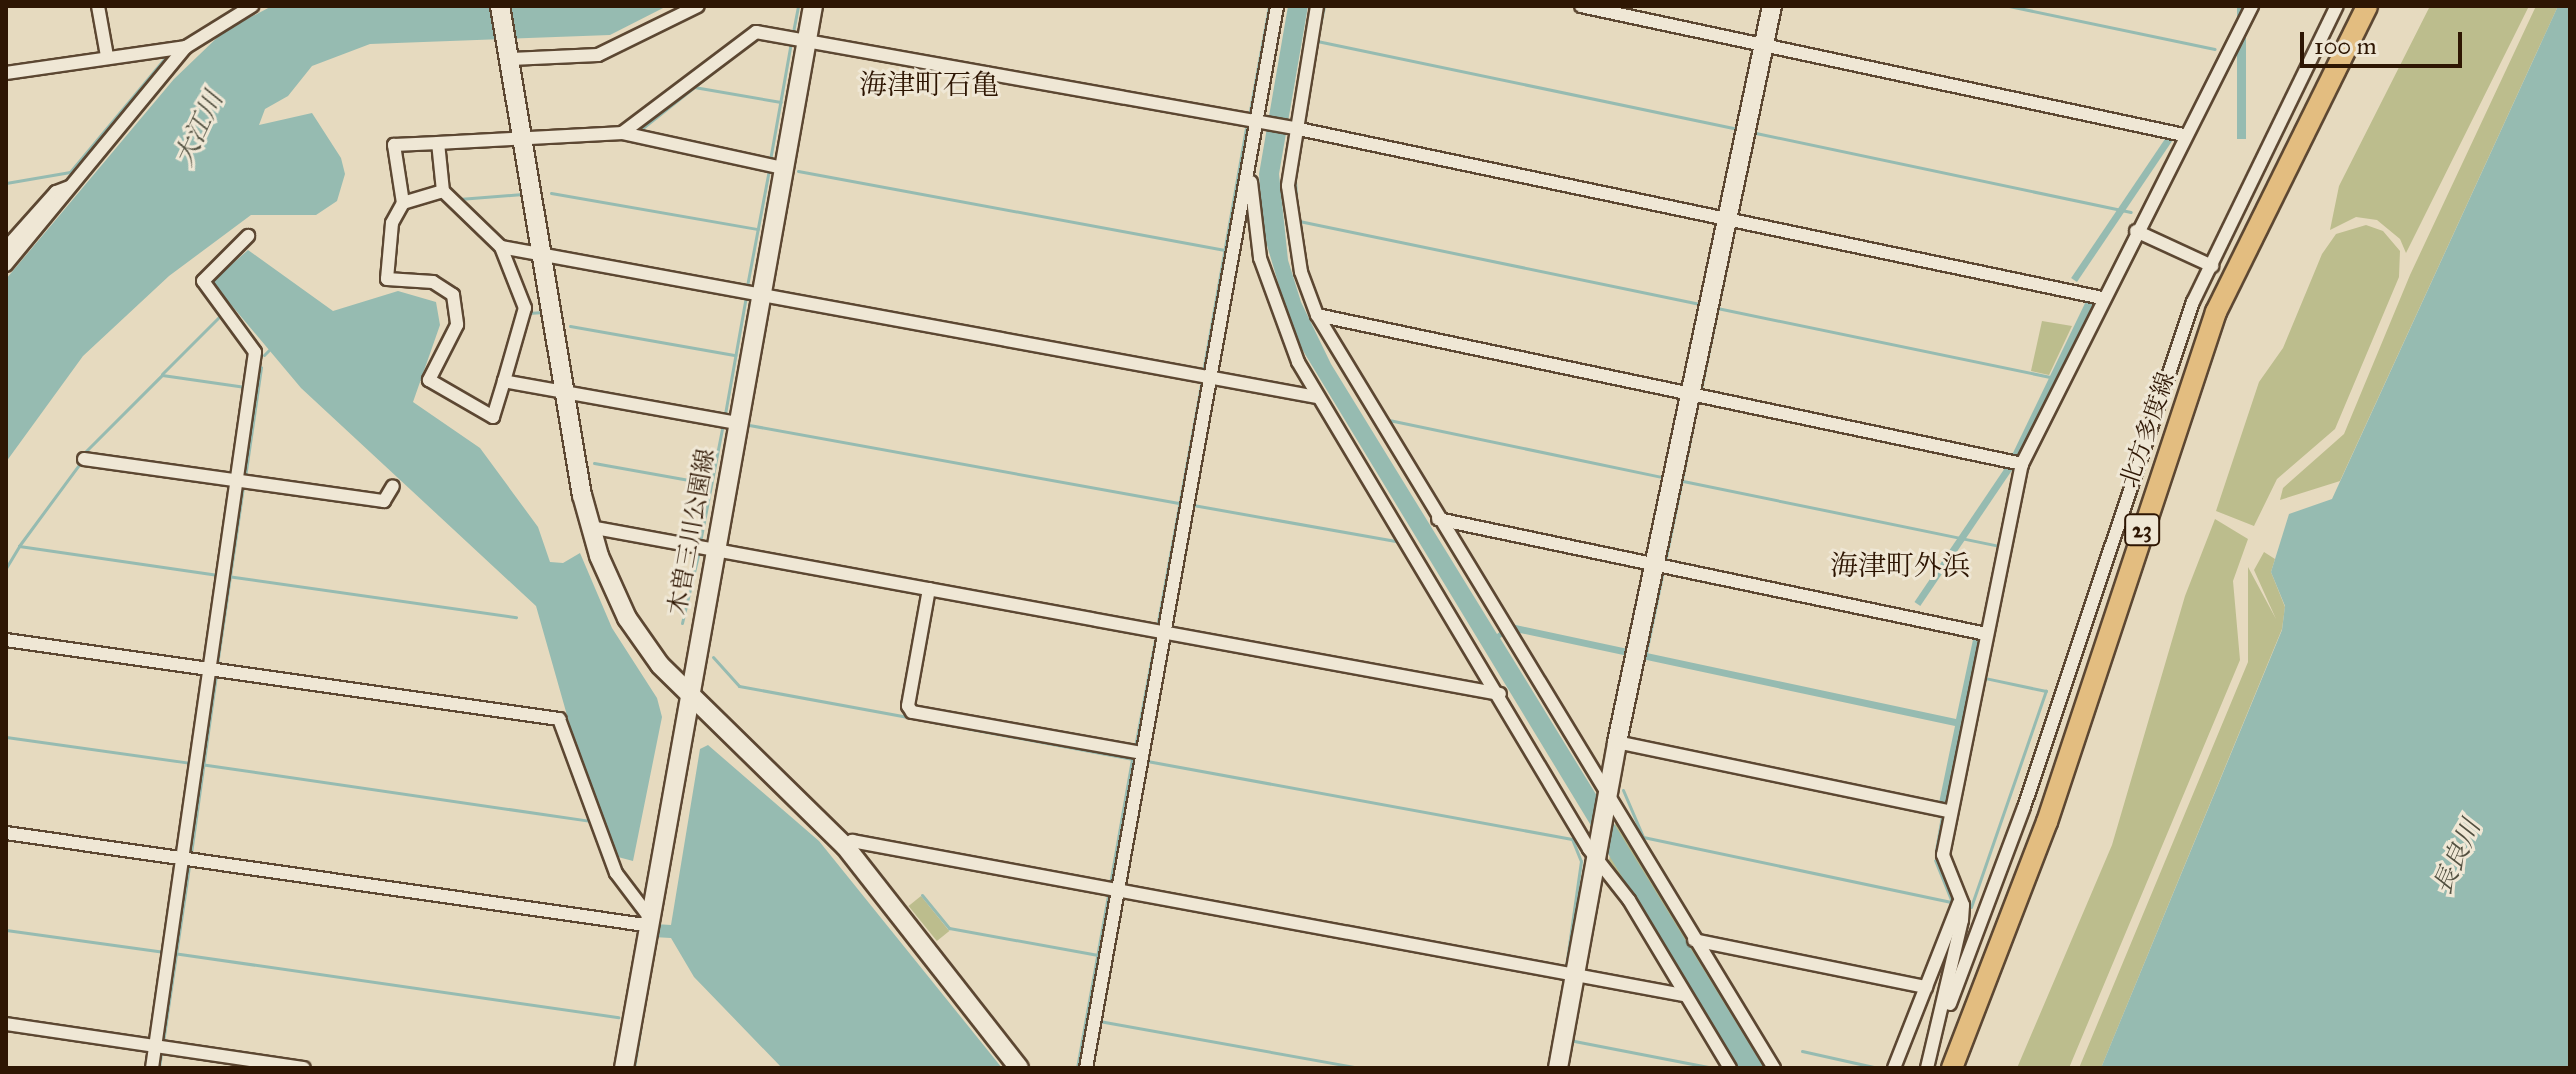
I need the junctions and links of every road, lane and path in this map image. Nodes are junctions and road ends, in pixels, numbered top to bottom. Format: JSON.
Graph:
{"nodes":[{"id":1,"x":98,"y":6,"type":"edge"},
{"id":2,"x":252,"y":6,"type":"edge"},
{"id":3,"x":500,"y":6,"type":"edge"},
{"id":4,"x":698,"y":6,"type":"edge"},
{"id":5,"x":813,"y":6,"type":"edge"},
{"id":6,"x":1277,"y":6,"type":"edge"},
{"id":7,"x":1317,"y":6,"type":"edge"},
{"id":8,"x":1581,"y":6,"type":"edge"},
{"id":9,"x":1772,"y":6,"type":"edge"},
{"id":10,"x":2252,"y":6,"type":"edge"},
{"id":11,"x":2337,"y":6,"type":"edge"},
{"id":12,"x":2367,"y":6,"type":"edge"},
{"id":13,"x":806,"y":41,"type":"junction"},
{"id":14,"x":1764,"y":44,"type":"junction"},
{"id":15,"x":186,"y":47,"type":"junction"},
{"id":16,"x":510,"y":55,"type":"junction"},
{"id":17,"x":107,"y":56,"type":"junction"},
{"id":18,"x":6,"y":73,"type":"edge"},
{"id":19,"x":1259,"y":123,"type":"junction"},
{"id":20,"x":1292,"y":128,"type":"junction"},
{"id":21,"x":622,"y":133,"type":"junction"},
{"id":22,"x":2184,"y":135,"type":"junction"},
{"id":23,"x":525,"y":137,"type":"junction"},
{"id":24,"x":438,"y":143,"type":"junction"},
{"id":25,"x":1250,"y":167,"type":"junction"},
{"id":26,"x":783,"y":168,"type":"junction"},
{"id":27,"x":72,"y":186,"type":"junction"},
{"id":28,"x":443,"y":191,"type":"junction"},
{"id":29,"x":403,"y":203,"type":"junction"},
{"id":30,"x":1727,"y":218,"type":"junction"},
{"id":31,"x":2136,"y":231,"type":"junction"},
{"id":32,"x":248,"y":236,"type":"dead end"},
{"id":33,"x":501,"y":247,"type":"junction"},
{"id":34,"x":6,"y":248,"type":"edge"},
{"id":35,"x":546,"y":255,"type":"junction"},
{"id":36,"x":6,"y":265,"type":"edge"},
{"id":37,"x":2212,"y":266,"type":"junction"},
{"id":38,"x":760,"y":295,"type":"junction"},
{"id":39,"x":2102,"y":298,"type":"junction"},
{"id":40,"x":1317,"y":315,"type":"junction"},
{"id":41,"x":1210,"y":377,"type":"junction"},
{"id":42,"x":504,"y":381,"type":"junction"},
{"id":43,"x":567,"y":391,"type":"junction"},
{"id":44,"x":1691,"y":392,"type":"junction"},
{"id":45,"x":1317,"y":397,"type":"junction"},
{"id":46,"x":737,"y":423,"type":"junction"},
{"id":47,"x":84,"y":459,"type":"dead end"},
{"id":48,"x":2022,"y":464,"type":"junction"},
{"id":49,"x":236,"y":481,"type":"junction"},
{"id":50,"x":393,"y":486,"type":"dead end"},
{"id":51,"x":1438,"y":519,"type":"junction"},
{"id":52,"x":590,"y":527,"type":"junction"},
{"id":53,"x":713,"y":549,"type":"junction"},
{"id":54,"x":1655,"y":564,"type":"junction"},
{"id":55,"x":929,"y":589,"type":"junction"},
{"id":56,"x":1164,"y":632,"type":"junction"},
{"id":57,"x":1986,"y":634,"type":"junction"},
{"id":58,"x":6,"y":640,"type":"edge"},
{"id":59,"x":210,"y":669,"type":"junction"},
{"id":60,"x":689,"y":692,"type":"junction"},
{"id":61,"x":1500,"y":694,"type":"junction"},
{"id":62,"x":1617,"y":742,"type":"junction"},
{"id":63,"x":1142,"y":753,"type":"junction"},
{"id":64,"x":1608,"y":793,"type":"junction"},
{"id":65,"x":1951,"y":812,"type":"junction"},
{"id":66,"x":6,"y":833,"type":"edge"},
{"id":67,"x":845,"y":846,"type":"junction"},
{"id":68,"x":1596,"y":857,"type":"junction"},
{"id":69,"x":182,"y":858,"type":"junction"},
{"id":70,"x":1118,"y":890,"type":"junction"},
{"id":71,"x":1961,"y":899,"type":"junction"},
{"id":72,"x":646,"y":919,"type":"junction"},
{"id":73,"x":1694,"y":940,"type":"junction"},
{"id":74,"x":1574,"y":974,"type":"junction"},
{"id":75,"x":1926,"y":987,"type":"junction"},
{"id":76,"x":1684,"y":995,"type":"junction"},
{"id":77,"x":6,"y":1024,"type":"edge"},
{"id":78,"x":1935,"y":1039,"type":"junction"},
{"id":79,"x":155,"y":1047,"type":"junction"},
{"id":80,"x":152,"y":1068,"type":"edge"},
{"id":81,"x":304,"y":1068,"type":"edge"},
{"id":82,"x":624,"y":1068,"type":"edge"},
{"id":83,"x":1019,"y":1068,"type":"edge"},
{"id":84,"x":1086,"y":1068,"type":"edge"},
{"id":85,"x":1558,"y":1068,"type":"edge"},
{"id":86,"x":1730,"y":1068,"type":"edge"},
{"id":87,"x":1774,"y":1068,"type":"edge"},
{"id":88,"x":1894,"y":1068,"type":"edge"},
{"id":89,"x":1927,"y":1068,"type":"edge"},
{"id":90,"x":1952,"y":1068,"type":"edge"}],
"edges":[{"from":1,"to":17,"type":"street"},
{"from":2,"to":15,"type":"street"},
{"from":3,"to":16,"type":"street"},
{"from":4,"to":16,"type":"street"},
{"from":5,"to":13,"type":"street","name":"木曽三川公園線"},
{"from":6,"to":19,"type":"street"},
{"from":7,"to":20,"type":"street"},
{"from":8,"to":14,"type":"street"},
{"from":9,"to":14,"type":"street"},
{"from":10,"to":22,"type":"street"},
{"from":11,"to":37,"type":"street"},
{"from":12,"to":90,"type":"main road","name":"北方多度線","number":"23"},
{"from":13,"to":19,"type":"street"},
{"from":13,"to":21,"type":"street"},
{"from":13,"to":26,"type":"street","name":"木曽三川公園線"},
{"from":14,"to":22,"type":"street"},
{"from":14,"to":30,"type":"street"},
{"from":15,"to":17,"type":"street"},
{"from":15,"to":27,"type":"street"},
{"from":16,"to":23,"type":"street"},
{"from":17,"to":18,"type":"street"},
{"from":19,"to":20,"type":"street"},
{"from":19,"to":25,"type":"street"},
{"from":20,"to":30,"type":"street"},
{"from":20,"to":40,"type":"street"},
{"from":21,"to":23,"type":"street"},
{"from":21,"to":26,"type":"street"},
{"from":22,"to":31,"type":"street"},
{"from":23,"to":24,"type":"street"},
{"from":23,"to":35,"type":"street"},
{"from":24,"to":28,"type":"street"},
{"from":24,"to":29,"type":"street"},
{"from":25,"to":41,"type":"street"},
{"from":25,"to":45,"type":"street"},
{"from":26,"to":38,"type":"street","name":"木曽三川公園線"},
{"from":27,"to":34,"type":"street"},
{"from":27,"to":36,"type":"street"},
{"from":28,"to":29,"type":"street"},
{"from":28,"to":33,"type":"street"},
{"from":29,"to":42,"type":"street"},
{"from":30,"to":39,"type":"street"},
{"from":30,"to":44,"type":"street"},
{"from":31,"to":37,"type":"street"},
{"from":31,"to":39,"type":"street"},
{"from":32,"to":49,"type":"street"},
{"from":33,"to":35,"type":"street"},
{"from":33,"to":42,"type":"street"},
{"from":35,"to":38,"type":"street"},
{"from":35,"to":43,"type":"street"},
{"from":37,"to":78,"type":"street"},
{"from":38,"to":41,"type":"street"},
{"from":38,"to":46,"type":"street","name":"木曽三川公園線"},
{"from":39,"to":48,"type":"street"},
{"from":40,"to":44,"type":"street"},
{"from":40,"to":51,"type":"street"},
{"from":41,"to":45,"type":"street"},
{"from":41,"to":56,"type":"street"},
{"from":42,"to":43,"type":"street"},
{"from":43,"to":46,"type":"street"},
{"from":43,"to":52,"type":"street"},
{"from":44,"to":48,"type":"street"},
{"from":44,"to":54,"type":"street"},
{"from":45,"to":61,"type":"street"},
{"from":46,"to":53,"type":"street","name":"木曽三川公園線"},
{"from":47,"to":49,"type":"street"},
{"from":48,"to":57,"type":"street"},
{"from":49,"to":50,"type":"street"},
{"from":49,"to":59,"type":"street"},
{"from":51,"to":54,"type":"street"},
{"from":51,"to":64,"type":"street"},
{"from":52,"to":53,"type":"street"},
{"from":52,"to":60,"type":"street"},
{"from":53,"to":55,"type":"street"},
{"from":53,"to":60,"type":"street","name":"木曽三川公園線"},
{"from":54,"to":57,"type":"street"},
{"from":54,"to":62,"type":"street"},
{"from":55,"to":56,"type":"street"},
{"from":55,"to":63,"type":"street"},
{"from":56,"to":61,"type":"street"},
{"from":56,"to":63,"type":"street"},
{"from":57,"to":65,"type":"street"},
{"from":58,"to":59,"type":"street"},
{"from":59,"to":69,"type":"street"},
{"from":59,"to":72,"type":"street"},
{"from":60,"to":67,"type":"street"},
{"from":60,"to":72,"type":"street","name":"木曽三川公園線"},
{"from":61,"to":68,"type":"street"},
{"from":62,"to":64,"type":"street"},
{"from":62,"to":65,"type":"street"},
{"from":63,"to":70,"type":"street"},
{"from":64,"to":68,"type":"street"},
{"from":64,"to":73,"type":"street"},
{"from":65,"to":71,"type":"street"},
{"from":66,"to":69,"type":"street"},
{"from":67,"to":70,"type":"street"},
{"from":67,"to":83,"type":"street"},
{"from":68,"to":74,"type":"street"},
{"from":68,"to":76,"type":"street"},
{"from":69,"to":72,"type":"street"},
{"from":69,"to":79,"type":"street"},
{"from":70,"to":74,"type":"street"},
{"from":70,"to":84,"type":"street"},
{"from":71,"to":75,"type":"street"},
{"from":71,"to":78,"type":"street"},
{"from":72,"to":82,"type":"street","name":"木曽三川公園線"},
{"from":73,"to":75,"type":"street"},
{"from":73,"to":87,"type":"street"},
{"from":74,"to":76,"type":"street"},
{"from":74,"to":85,"type":"street"},
{"from":75,"to":88,"type":"street"},
{"from":76,"to":86,"type":"street"},
{"from":77,"to":79,"type":"street"},
{"from":78,"to":89,"type":"street"},
{"from":79,"to":80,"type":"street"},
{"from":79,"to":81,"type":"street"}]}
